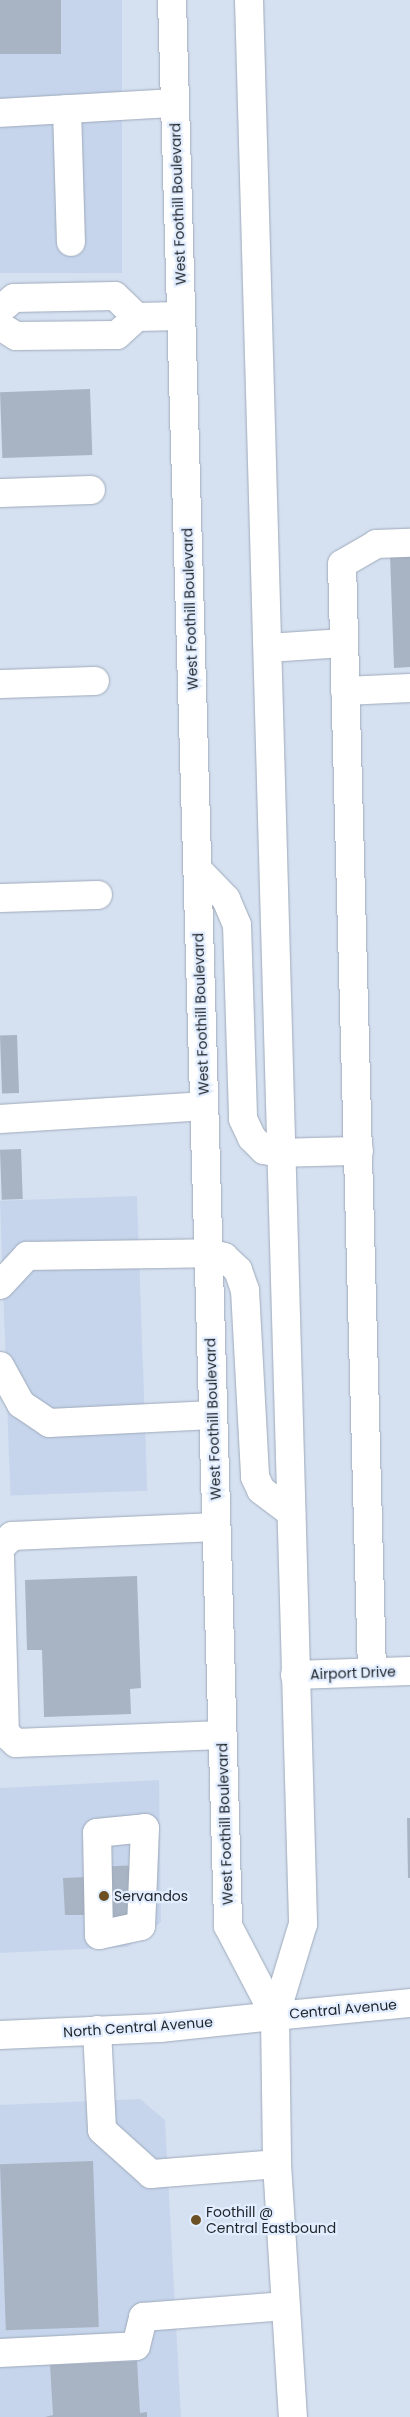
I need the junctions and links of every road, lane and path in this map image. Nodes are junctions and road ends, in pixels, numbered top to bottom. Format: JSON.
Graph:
{"nodes":[{"id":1,"x":172,"y":0,"type":"edge"},
{"id":2,"x":248,"y":0,"type":"edge"},
{"id":3,"x":175,"y":103,"type":"junction"},
{"id":4,"x":67,"y":109,"type":"junction"},
{"id":5,"x":0,"y":113,"type":"edge"},
{"id":6,"x":71,"y":242,"type":"dead end"},
{"id":7,"x":62,"y":297,"type":"junction"},
{"id":8,"x":0,"y":310,"type":"edge"},
{"id":9,"x":181,"y":316,"type":"junction"},
{"id":10,"x":137,"y":318,"type":"junction"},
{"id":11,"x":0,"y":326,"type":"edge"},
{"id":12,"x":63,"y":336,"type":"junction"},
{"id":13,"x":91,"y":490,"type":"dead end"},
{"id":14,"x":0,"y":493,"type":"edge"},
{"id":15,"x":410,"y":543,"type":"edge"},
{"id":16,"x":344,"y":643,"type":"junction"},
{"id":17,"x":268,"y":648,"type":"junction"},
{"id":18,"x":95,"y":681,"type":"dead end"},
{"id":19,"x":0,"y":684,"type":"edge"},
{"id":20,"x":410,"y":688,"type":"edge"},
{"id":21,"x":345,"y":690,"type":"junction"},
{"id":22,"x":198,"y":870,"type":"junction"},
{"id":23,"x":98,"y":895,"type":"dead end"},
{"id":24,"x":0,"y":898,"type":"edge"},
{"id":25,"x":204,"y":1106,"type":"junction"},
{"id":26,"x":0,"y":1119,"type":"edge"},
{"id":27,"x":359,"y":1152,"type":"junction"},
{"id":28,"x":280,"y":1153,"type":"junction"},
{"id":29,"x":208,"y":1253,"type":"junction"},
{"id":30,"x":0,"y":1286,"type":"edge"},
{"id":31,"x":0,"y":1366,"type":"edge"},
{"id":32,"x":213,"y":1415,"type":"junction"},
{"id":33,"x":291,"y":1513,"type":"junction"},
{"id":34,"x":216,"y":1527,"type":"junction"},
{"id":35,"x":0,"y":1548,"type":"edge"},
{"id":36,"x":0,"y":1557,"type":"edge"},
{"id":37,"x":410,"y":1671,"type":"edge"},
{"id":38,"x":372,"y":1672,"type":"junction"},
{"id":39,"x":295,"y":1675,"type":"junction"},
{"id":40,"x":222,"y":1735,"type":"junction"},
{"id":41,"x":410,"y":2003,"type":"edge"},
{"id":42,"x":275,"y":2016,"type":"junction"},
{"id":43,"x":97,"y":2030,"type":"junction"},
{"id":44,"x":0,"y":2035,"type":"edge"},
{"id":45,"x":278,"y":2164,"type":"junction"},
{"id":46,"x":286,"y":2306,"type":"junction"},
{"id":47,"x":0,"y":2353,"type":"edge"},
{"id":48,"x":293,"y":2417,"type":"edge"}],
"edges":[{"from":1,"to":3,"type":"main road","name":"West Foothill Boulevard"},
{"from":2,"to":17,"type":"main road","name":"West Foothill Boulevard"},
{"from":3,"to":4,"type":"main road"},
{"from":3,"to":9,"type":"main road","name":"West Foothill Boulevard"},
{"from":4,"to":5,"type":"main road"},
{"from":4,"to":6,"type":"main road"},
{"from":7,"to":8,"type":"main road"},
{"from":7,"to":10,"type":"main road"},
{"from":7,"to":12,"type":"main road"},
{"from":9,"to":10,"type":"main road"},
{"from":9,"to":22,"type":"main road","name":"West Foothill Boulevard"},
{"from":10,"to":12,"type":"main road"},
{"from":11,"to":12,"type":"main road"},
{"from":13,"to":14,"type":"main road"},
{"from":15,"to":16,"type":"main road"},
{"from":16,"to":17,"type":"main road"},
{"from":16,"to":21,"type":"main road"},
{"from":17,"to":28,"type":"main road","name":"West Foothill Boulevard"},
{"from":18,"to":19,"type":"main road"},
{"from":20,"to":21,"type":"main road"},
{"from":21,"to":27,"type":"main road"},
{"from":22,"to":25,"type":"main road","name":"West Foothill Boulevard"},
{"from":22,"to":28,"type":"main road"},
{"from":23,"to":24,"type":"main road"},
{"from":25,"to":26,"type":"main road"},
{"from":25,"to":29,"type":"main road","name":"West Foothill Boulevard"},
{"from":27,"to":28,"type":"main road"},
{"from":27,"to":38,"type":"main road"},
{"from":28,"to":33,"type":"main road","name":"West Foothill Boulevard"},
{"from":29,"to":30,"type":"main road"},
{"from":29,"to":32,"type":"main road","name":"West Foothill Boulevard"},
{"from":29,"to":33,"type":"main road"},
{"from":31,"to":32,"type":"main road"},
{"from":32,"to":34,"type":"main road","name":"West Foothill Boulevard"},
{"from":33,"to":39,"type":"main road","name":"West Foothill Boulevard"},
{"from":34,"to":35,"type":"main road"},
{"from":34,"to":40,"type":"main road","name":"West Foothill Boulevard"},
{"from":36,"to":40,"type":"main road"},
{"from":37,"to":38,"type":"main road","name":"Airport Drive"},
{"from":38,"to":39,"type":"main road","name":"Airport Drive"},
{"from":39,"to":42,"type":"main road","name":"West Foothill Boulevard"},
{"from":40,"to":42,"type":"main road","name":"West Foothill Boulevard"},
{"from":41,"to":42,"type":"main road","name":"Central Avenue"},
{"from":42,"to":43,"type":"main road","name":"North Central Avenue"},
{"from":42,"to":45,"type":"main road","name":"West Foothill Boulevard"},
{"from":43,"to":44,"type":"main road","name":"North Central Avenue"},
{"from":43,"to":45,"type":"main road"},
{"from":45,"to":46,"type":"main road","name":"West Foothill Boulevard"},
{"from":46,"to":47,"type":"main road"},
{"from":46,"to":48,"type":"main road","name":"West Foothill Boulevard"}]}
